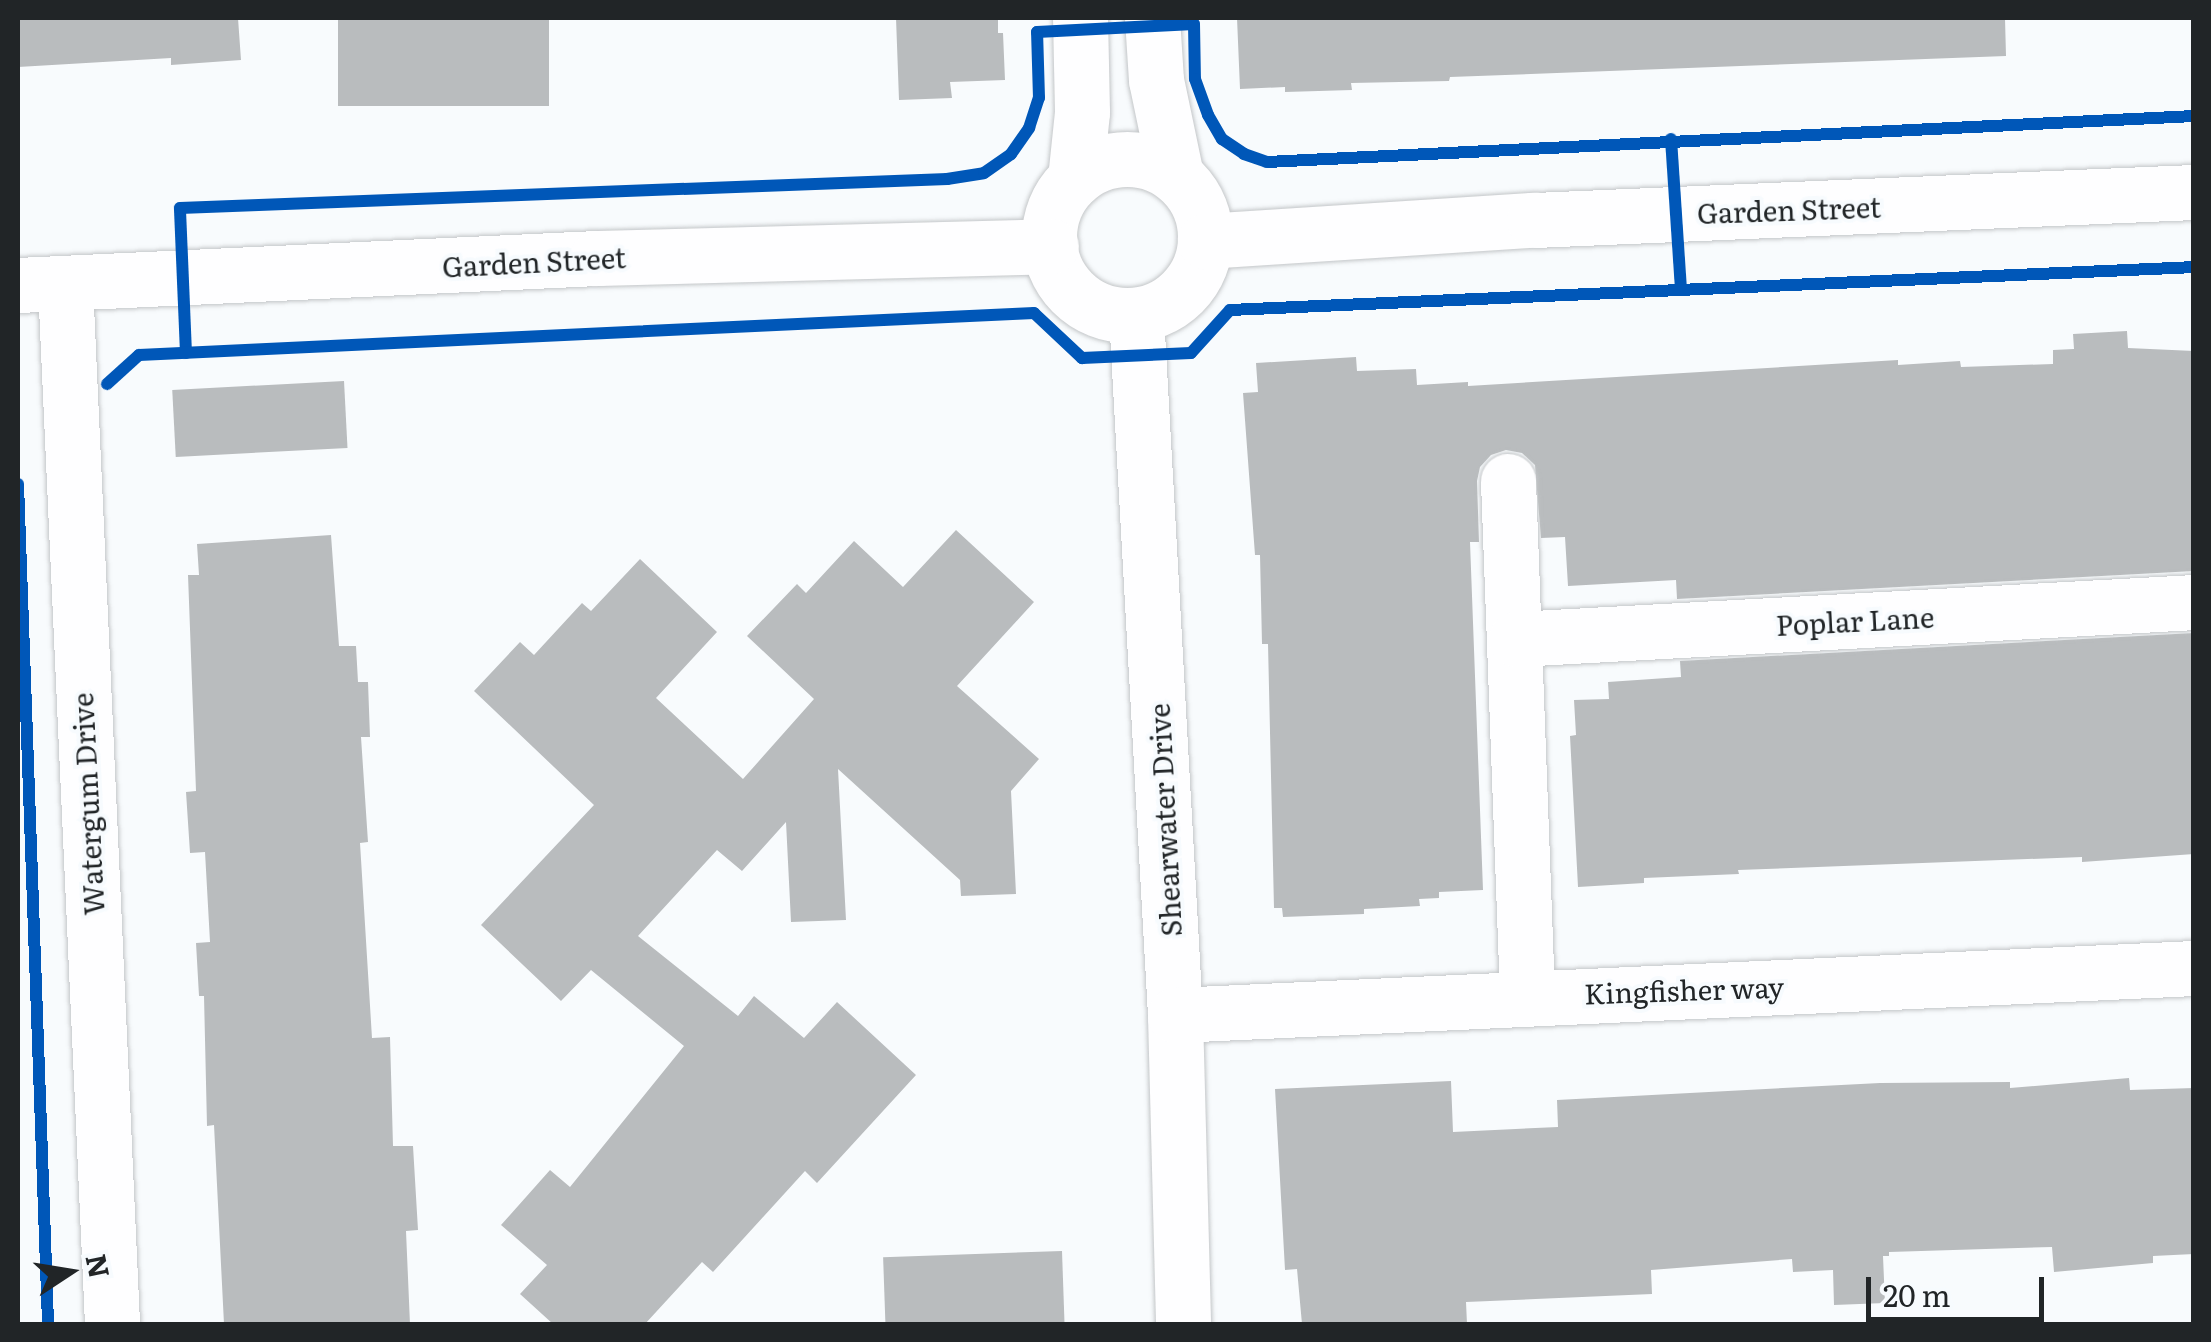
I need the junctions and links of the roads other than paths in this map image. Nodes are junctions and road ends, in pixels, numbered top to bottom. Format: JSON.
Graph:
{"nodes":[{"id":1,"x":1080,"y":18,"type":"edge"},
{"id":2,"x":1152,"y":18,"type":"edge"},
{"id":3,"x":1176,"y":176,"type":"junction"},
{"id":4,"x":1075,"y":179,"type":"junction"},
{"id":5,"x":2194,"y":192,"type":"edge"},
{"id":6,"x":1204,"y":241,"type":"junction"},
{"id":7,"x":1051,"y":246,"type":"junction"},
{"id":8,"x":41,"y":284,"type":"edge"},
{"id":9,"x":1136,"y":315,"type":"junction"},
{"id":10,"x":1508,"y":480,"type":"dead end"},
{"id":11,"x":2194,"y":602,"type":"edge"},
{"id":12,"x":1516,"y":638,"type":"junction"},
{"id":13,"x":2194,"y":968,"type":"edge"},
{"id":14,"x":1527,"y":996,"type":"junction"},
{"id":15,"x":1175,"y":1015,"type":"junction"},
{"id":16,"x":112,"y":1324,"type":"edge"},
{"id":17,"x":1183,"y":1324,"type":"edge"}],
"edges":[{"from":1,"to":4,"type":"street"},
{"from":2,"to":3,"type":"street"},
{"from":3,"to":4,"type":"street"},
{"from":3,"to":6,"type":"street"},
{"from":4,"to":7,"type":"street"},
{"from":5,"to":6,"type":"street","name":"Garden Street"},
{"from":6,"to":9,"type":"street"},
{"from":7,"to":8,"type":"street","name":"Garden Street"},
{"from":7,"to":9,"type":"street"},
{"from":8,"to":16,"type":"street","name":"Watergum Drive"},
{"from":9,"to":15,"type":"street","name":"Shearwater Drive"},
{"from":10,"to":12,"type":"street"},
{"from":11,"to":12,"type":"street","name":"Poplar Lane"},
{"from":12,"to":14,"type":"street"},
{"from":13,"to":14,"type":"street","name":"Kingfisher way"},
{"from":14,"to":15,"type":"street","name":"Kingfisher way"},
{"from":15,"to":17,"type":"street","name":"Shearwater Drive"}]}
